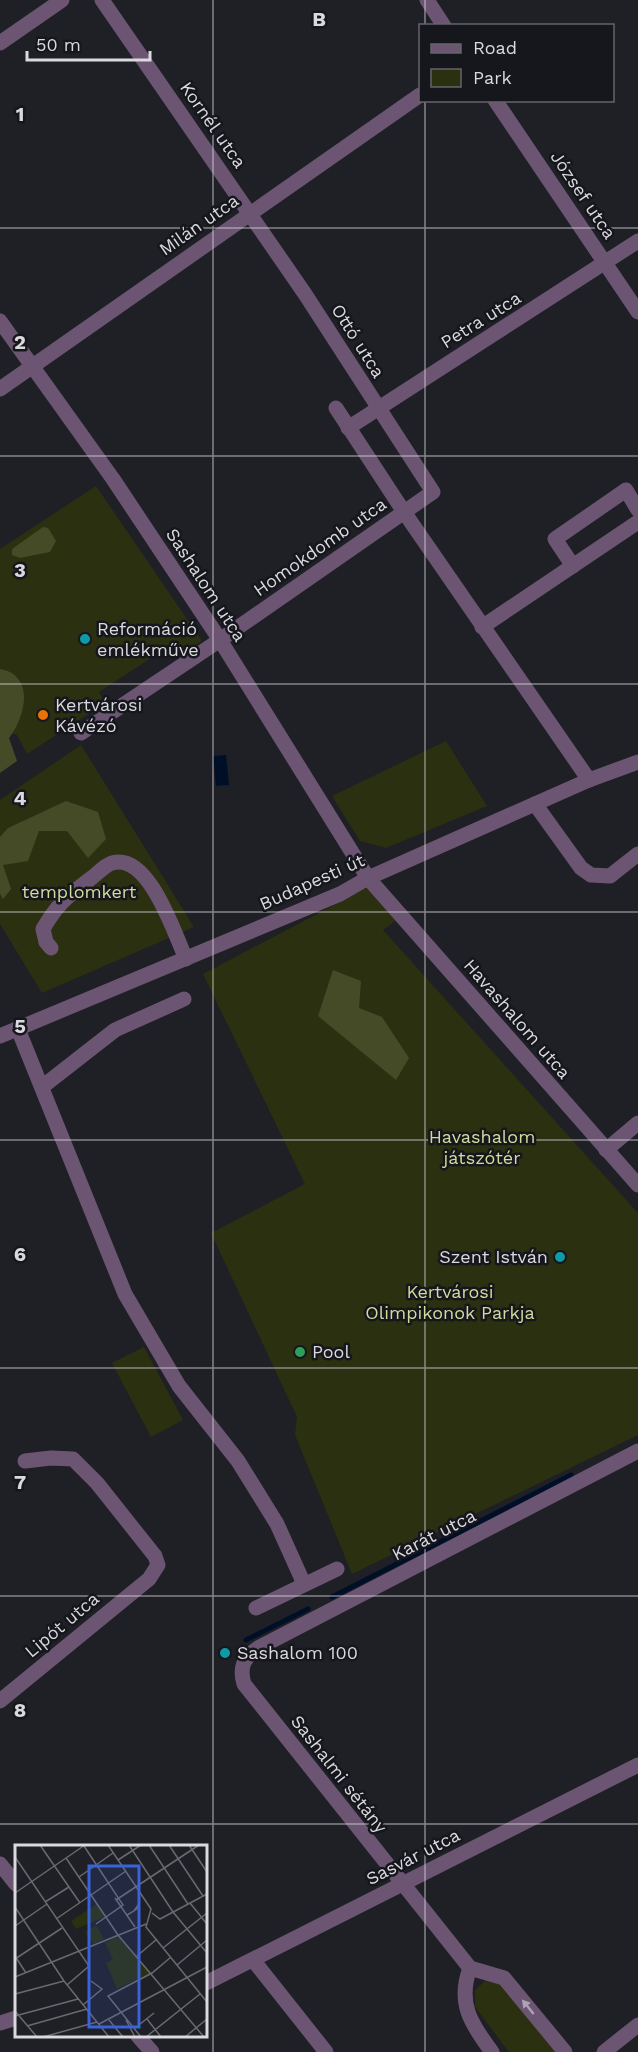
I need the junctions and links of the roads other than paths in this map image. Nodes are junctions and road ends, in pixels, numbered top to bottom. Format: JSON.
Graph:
{"nodes":[{"id":1,"x":62,"y":0,"type":"edge"},
{"id":2,"x":102,"y":0,"type":"edge"},
{"id":3,"x":427,"y":0,"type":"edge"},
{"id":4,"x":443,"y":24,"type":"edge"},
{"id":5,"x":0,"y":43,"type":"edge"},
{"id":6,"x":419,"y":96,"type":"edge"},
{"id":7,"x":496,"y":102,"type":"edge"},
{"id":8,"x":250,"y":213,"type":"junction"},
{"id":9,"x":638,"y":242,"type":"edge"},
{"id":10,"x":605,"y":264,"type":"junction"},
{"id":11,"x":638,"y":312,"type":"edge"},
{"id":12,"x":0,"y":321,"type":"edge"},
{"id":13,"x":32,"y":368,"type":"junction"},
{"id":14,"x":0,"y":389,"type":"edge"},
{"id":15,"x":336,"y":408,"type":"dead end"},
{"id":16,"x":377,"y":408,"type":"junction"},
{"id":17,"x":348,"y":428,"type":"junction"},
{"id":18,"x":433,"y":492,"type":"joint"},
{"id":19,"x":638,"y":510,"type":"edge"},
{"id":20,"x":404,"y":512,"type":"junction"},
{"id":21,"x":638,"y":522,"type":"edge"},
{"id":22,"x":573,"y":566,"type":"junction"},
{"id":23,"x":482,"y":627,"type":"junction"},
{"id":24,"x":220,"y":640,"type":"junction"},
{"id":25,"x":81,"y":733,"type":"dead end"},
{"id":26,"x":638,"y":762,"type":"edge"},
{"id":27,"x":589,"y":780,"type":"junction"},
{"id":28,"x":535,"y":804,"type":"junction"},
{"id":29,"x":638,"y":854,"type":"edge"},
{"id":30,"x":368,"y":878,"type":"junction"},
{"id":31,"x":51,"y":948,"type":"dead end"},
{"id":32,"x":186,"y":959,"type":"junction"},
{"id":33,"x":184,"y":999,"type":"dead end"},
{"id":34,"x":18,"y":1029,"type":"junction"},
{"id":35,"x":0,"y":1036,"type":"edge"},
{"id":36,"x":42,"y":1087,"type":"junction"},
{"id":37,"x":638,"y":1123,"type":"edge"},
{"id":38,"x":606,"y":1150,"type":"junction"},
{"id":39,"x":638,"y":1185,"type":"edge"},
{"id":40,"x":638,"y":1451,"type":"edge"},
{"id":41,"x":25,"y":1461,"type":"dead end"},
{"id":42,"x":337,"y":1569,"type":"dead end"},
{"id":43,"x":304,"y":1584,"type":"junction"},
{"id":44,"x":256,"y":1608,"type":"dead end"},
{"id":45,"x":248,"y":1654,"type":"joint"},
{"id":46,"x":0,"y":1701,"type":"edge"},
{"id":47,"x":638,"y":1766,"type":"edge"},
{"id":48,"x":0,"y":1864,"type":"edge"},
{"id":49,"x":15,"y":1883,"type":"edge"},
{"id":50,"x":402,"y":1885,"type":"junction"},
{"id":51,"x":252,"y":1960,"type":"junction"},
{"id":52,"x":470,"y":1968,"type":"junction"},
{"id":53,"x":207,"y":1982,"type":"edge"},
{"id":54,"x":15,"y":2018,"type":"edge"},
{"id":55,"x":0,"y":2022,"type":"edge"},
{"id":56,"x":638,"y":2025,"type":"edge"},
{"id":57,"x":139,"y":2037,"type":"edge"},
{"id":58,"x":152,"y":2052,"type":"edge"},
{"id":59,"x":326,"y":2052,"type":"edge"},
{"id":60,"x":492,"y":2052,"type":"edge"},
{"id":61,"x":565,"y":2052,"type":"edge"},
{"id":62,"x":604,"y":2052,"type":"edge"}],
"edges":[{"from":1,"to":5,"type":"street"},
{"from":2,"to":8,"type":"street","name":"Kornél utca"},
{"from":3,"to":4,"type":"street"},
{"from":6,"to":8,"type":"street","name":"Milán utca"},
{"from":7,"to":10,"type":"street","name":"József utca"},
{"from":8,"to":13,"type":"street","name":"Milán utca"},
{"from":8,"to":16,"type":"street","name":"Ottó utca"},
{"from":9,"to":10,"type":"street","name":"Petra utca"},
{"from":10,"to":11,"type":"street","name":"József utca"},
{"from":10,"to":16,"type":"street","name":"Petra utca"},
{"from":12,"to":13,"type":"street","name":"Sashalom utca"},
{"from":13,"to":14,"type":"street","name":"Milán utca"},
{"from":13,"to":24,"type":"street","name":"Sashalom utca"},
{"from":15,"to":17,"type":"street"},
{"from":16,"to":17,"type":"street","name":"Petra utca"},
{"from":16,"to":18,"type":"street","name":"Ottó utca"},
{"from":17,"to":20,"type":"street"},
{"from":18,"to":20,"type":"street","name":"Homokdomb utca"},
{"from":19,"to":22,"type":"street"},
{"from":20,"to":23,"type":"street"},
{"from":20,"to":24,"type":"street","name":"Homokdomb utca"},
{"from":21,"to":22,"type":"street"},
{"from":22,"to":23,"type":"street"},
{"from":23,"to":27,"type":"street"},
{"from":24,"to":25,"type":"street","name":"Homokdomb utca"},
{"from":24,"to":30,"type":"street","name":"Sashalom utca"},
{"from":26,"to":27,"type":"street","name":"Budapesti út"},
{"from":27,"to":28,"type":"street","name":"Budapesti út"},
{"from":28,"to":29,"type":"street"},
{"from":28,"to":30,"type":"street","name":"Budapesti út"},
{"from":30,"to":32,"type":"street","name":"Budapesti út"},
{"from":30,"to":38,"type":"street","name":"Havashalom utca"},
{"from":31,"to":32,"type":"street"},
{"from":32,"to":34,"type":"street","name":"Budapesti út"},
{"from":33,"to":36,"type":"street"},
{"from":34,"to":35,"type":"street","name":"Budapesti út"},
{"from":34,"to":36,"type":"street"},
{"from":36,"to":43,"type":"street"},
{"from":37,"to":38,"type":"street"},
{"from":38,"to":39,"type":"street","name":"Havashalom utca"},
{"from":40,"to":45,"type":"street","name":"Karát utca"},
{"from":41,"to":46,"type":"street","name":"Lipót utca"},
{"from":42,"to":43,"type":"street"},
{"from":43,"to":44,"type":"street"},
{"from":45,"to":50,"type":"street","name":"Sashalmi sétány"},
{"from":47,"to":50,"type":"street","name":"Sasvár utca"},
{"from":48,"to":49,"type":"street"},
{"from":50,"to":51,"type":"street","name":"Sasvár utca"},
{"from":50,"to":52,"type":"street","name":"Sashalmi sétány"},
{"from":51,"to":53,"type":"street","name":"Sasvár utca"},
{"from":51,"to":59,"type":"street"},
{"from":52,"to":60,"type":"street"},
{"from":61,"to":52,"type":"street","one_way":true},
{"from":54,"to":55,"type":"street"},
{"from":56,"to":62,"type":"street"},
{"from":57,"to":58,"type":"street"}]}
